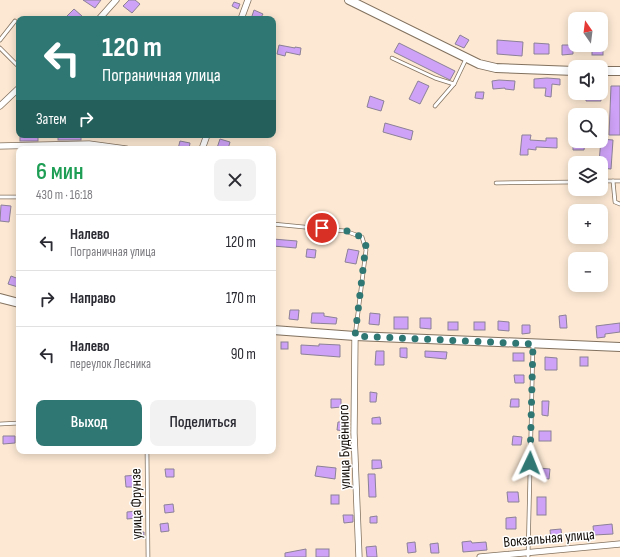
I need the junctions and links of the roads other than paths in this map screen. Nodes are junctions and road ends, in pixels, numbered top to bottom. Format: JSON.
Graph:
{"nodes":[{"id":1,"x":116,"y":0,"type":"edge"},
{"id":2,"x":248,"y":0,"type":"edge"},
{"id":3,"x":349,"y":0,"type":"edge"},
{"id":4,"x":102,"y":16,"type":"edge"},
{"id":5,"x":242,"y":16,"type":"edge"},
{"id":6,"x":15,"y":21,"type":"dead end"},
{"id":7,"x":0,"y":40,"type":"edge"},
{"id":8,"x":0,"y":48,"type":"edge"},
{"id":9,"x":392,"y":58,"type":"dead end"},
{"id":10,"x":466,"y":59,"type":"junction"},
{"id":11,"x":16,"y":65,"type":"edge"},
{"id":12,"x":568,"y":71,"type":"edge"},
{"id":13,"x":608,"y":71,"type":"edge"},
{"id":14,"x":620,"y":71,"type":"edge"},
{"id":15,"x":454,"y":84,"type":"junction"},
{"id":16,"x":16,"y":91,"type":"edge"},
{"id":17,"x":0,"y":106,"type":"edge"},
{"id":18,"x":435,"y":106,"type":"dead end"},
{"id":19,"x":0,"y":146,"type":"edge"},
{"id":20,"x":104,"y":146,"type":"edge"},
{"id":21,"x":608,"y":181,"type":"edge"},
{"id":22,"x":613,"y":181,"type":"junction"},
{"id":23,"x":620,"y":181,"type":"edge"},
{"id":24,"x":568,"y":182,"type":"edge"},
{"id":25,"x":496,"y":183,"type":"dead end"},
{"id":26,"x":0,"y":197,"type":"edge"},
{"id":27,"x":16,"y":197,"type":"edge"},
{"id":28,"x":620,"y":204,"type":"edge"},
{"id":29,"x":276,"y":224,"type":"edge"},
{"id":30,"x":0,"y":298,"type":"edge"},
{"id":31,"x":16,"y":302,"type":"edge"},
{"id":32,"x":276,"y":330,"type":"edge"},
{"id":33,"x":355,"y":336,"type":"junction"},
{"id":34,"x":533,"y":344,"type":"junction"},
{"id":35,"x":620,"y":348,"type":"edge"},
{"id":36,"x":16,"y":423,"type":"edge"},
{"id":37,"x":0,"y":424,"type":"edge"},
{"id":38,"x":147,"y":454,"type":"edge"},
{"id":39,"x":620,"y":544,"type":"edge"},
{"id":40,"x":528,"y":555,"type":"edge"},
{"id":41,"x":148,"y":557,"type":"edge"},
{"id":42,"x":359,"y":557,"type":"edge"},
{"id":43,"x":480,"y":557,"type":"edge"}],
"edges":[{"from":1,"to":4,"type":"street"},
{"from":2,"to":5,"type":"street"},
{"from":3,"to":10,"type":"street"},
{"from":6,"to":7,"type":"lane"},
{"from":8,"to":11,"type":"lane"},
{"from":9,"to":15,"type":"lane"},
{"from":10,"to":12,"type":"street"},
{"from":10,"to":15,"type":"lane"},
{"from":13,"to":14,"type":"street"},
{"from":15,"to":18,"type":"lane"},
{"from":16,"to":17,"type":"street"},
{"from":19,"to":20,"type":"street"},
{"from":21,"to":22,"type":"lane"},
{"from":22,"to":23,"type":"lane"},
{"from":22,"to":28,"type":"lane"},
{"from":24,"to":25,"type":"lane"},
{"from":26,"to":27,"type":"lane"},
{"from":29,"to":33,"type":"lane"},
{"from":30,"to":31,"type":"street"},
{"from":32,"to":33,"type":"street"},
{"from":33,"to":34,"type":"street"},
{"from":33,"to":42,"type":"street","name":"улица Будённого"},
{"from":34,"to":35,"type":"street"},
{"from":34,"to":40,"type":"lane"},
{"from":36,"to":37,"type":"lane"},
{"from":38,"to":41,"type":"lane","name":"улица Фрунзе"},
{"from":39,"to":40,"type":"street","name":"Вокзальная улица"},
{"from":40,"to":43,"type":"street","name":"Вокзальная улица"}]}
